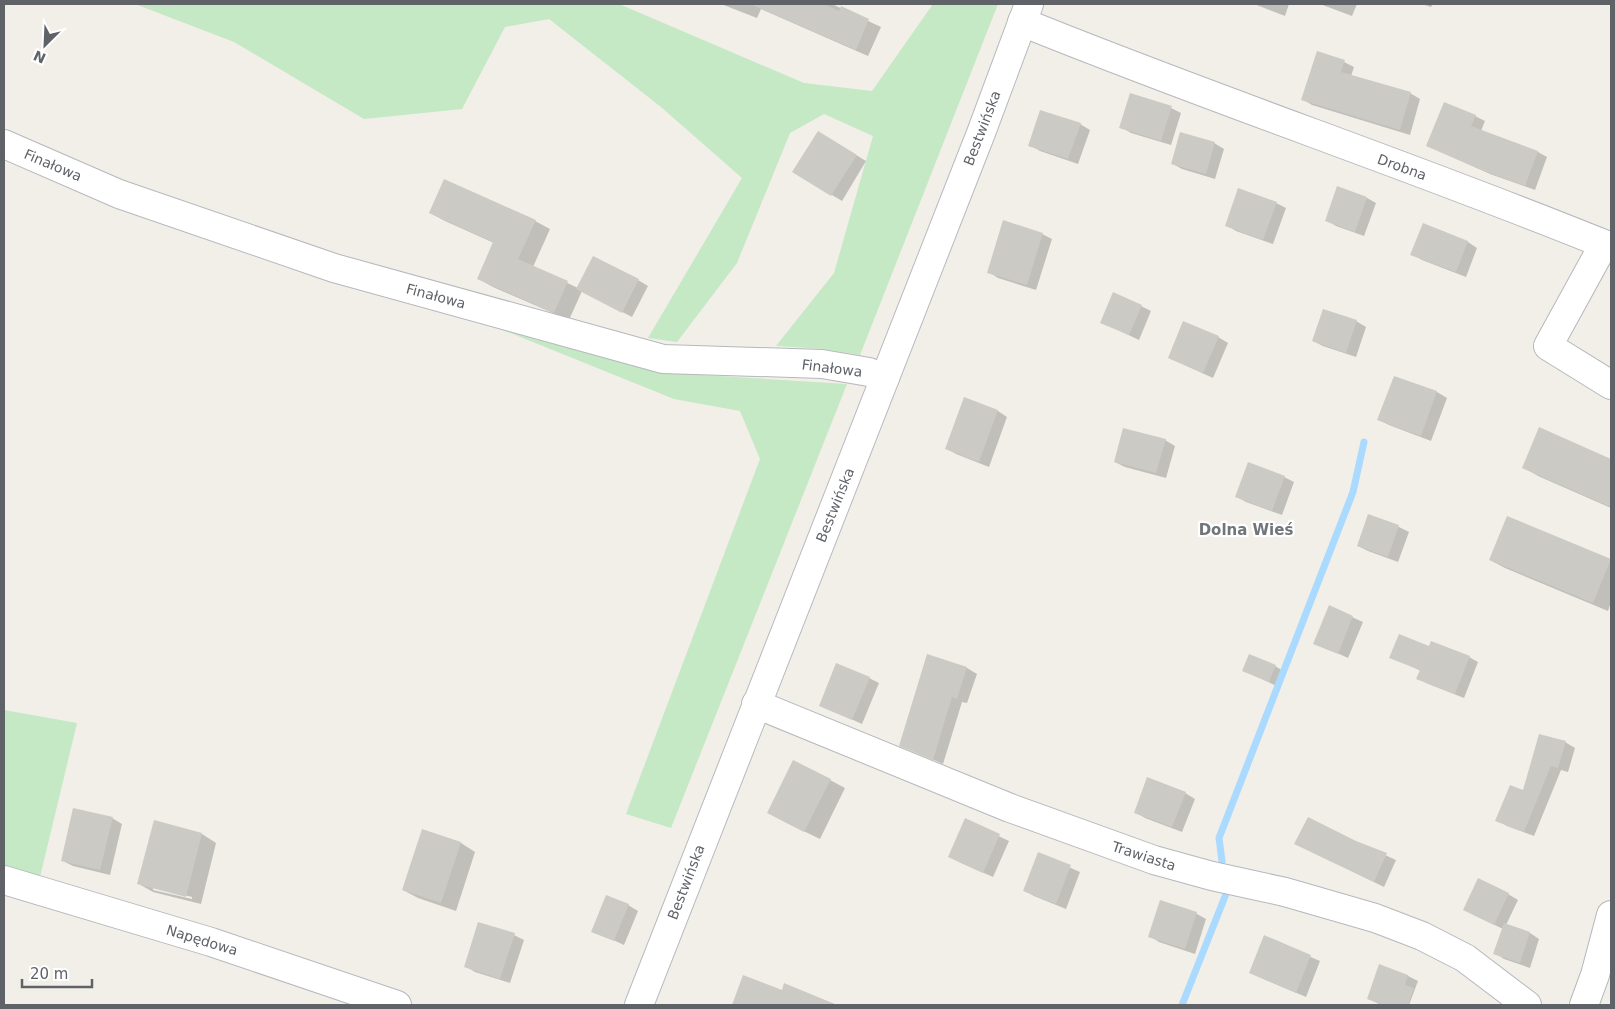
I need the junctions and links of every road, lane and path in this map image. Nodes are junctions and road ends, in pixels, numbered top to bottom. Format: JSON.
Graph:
{"nodes":[{"id":1,"x":1025,"y":13,"type":"edge"},
{"id":2,"x":4,"y":144,"type":"edge"},
{"id":3,"x":884,"y":378,"type":"junction"},
{"id":4,"x":1611,"y":385,"type":"edge"},
{"id":5,"x":756,"y":704,"type":"junction"},
{"id":6,"x":4,"y":880,"type":"edge"},
{"id":7,"x":1611,"y":915,"type":"edge"},
{"id":8,"x":398,"y":1005,"type":"edge"},
{"id":9,"x":639,"y":1005,"type":"edge"},
{"id":10,"x":1527,"y":1005,"type":"edge"},
{"id":11,"x":1584,"y":1005,"type":"edge"}],
"edges":[{"from":1,"to":3,"type":"street","name":"Bestwińska"},
{"from":1,"to":4,"type":"street","name":"Drobna"},
{"from":2,"to":3,"type":"street","name":"Finałowa"},
{"from":3,"to":5,"type":"street","name":"Bestwińska"},
{"from":5,"to":9,"type":"street","name":"Bestwińska"},
{"from":5,"to":10,"type":"street","name":"Trawiasta"},
{"from":6,"to":8,"type":"street","name":"Napędowa"},
{"from":7,"to":11,"type":"street"}]}
